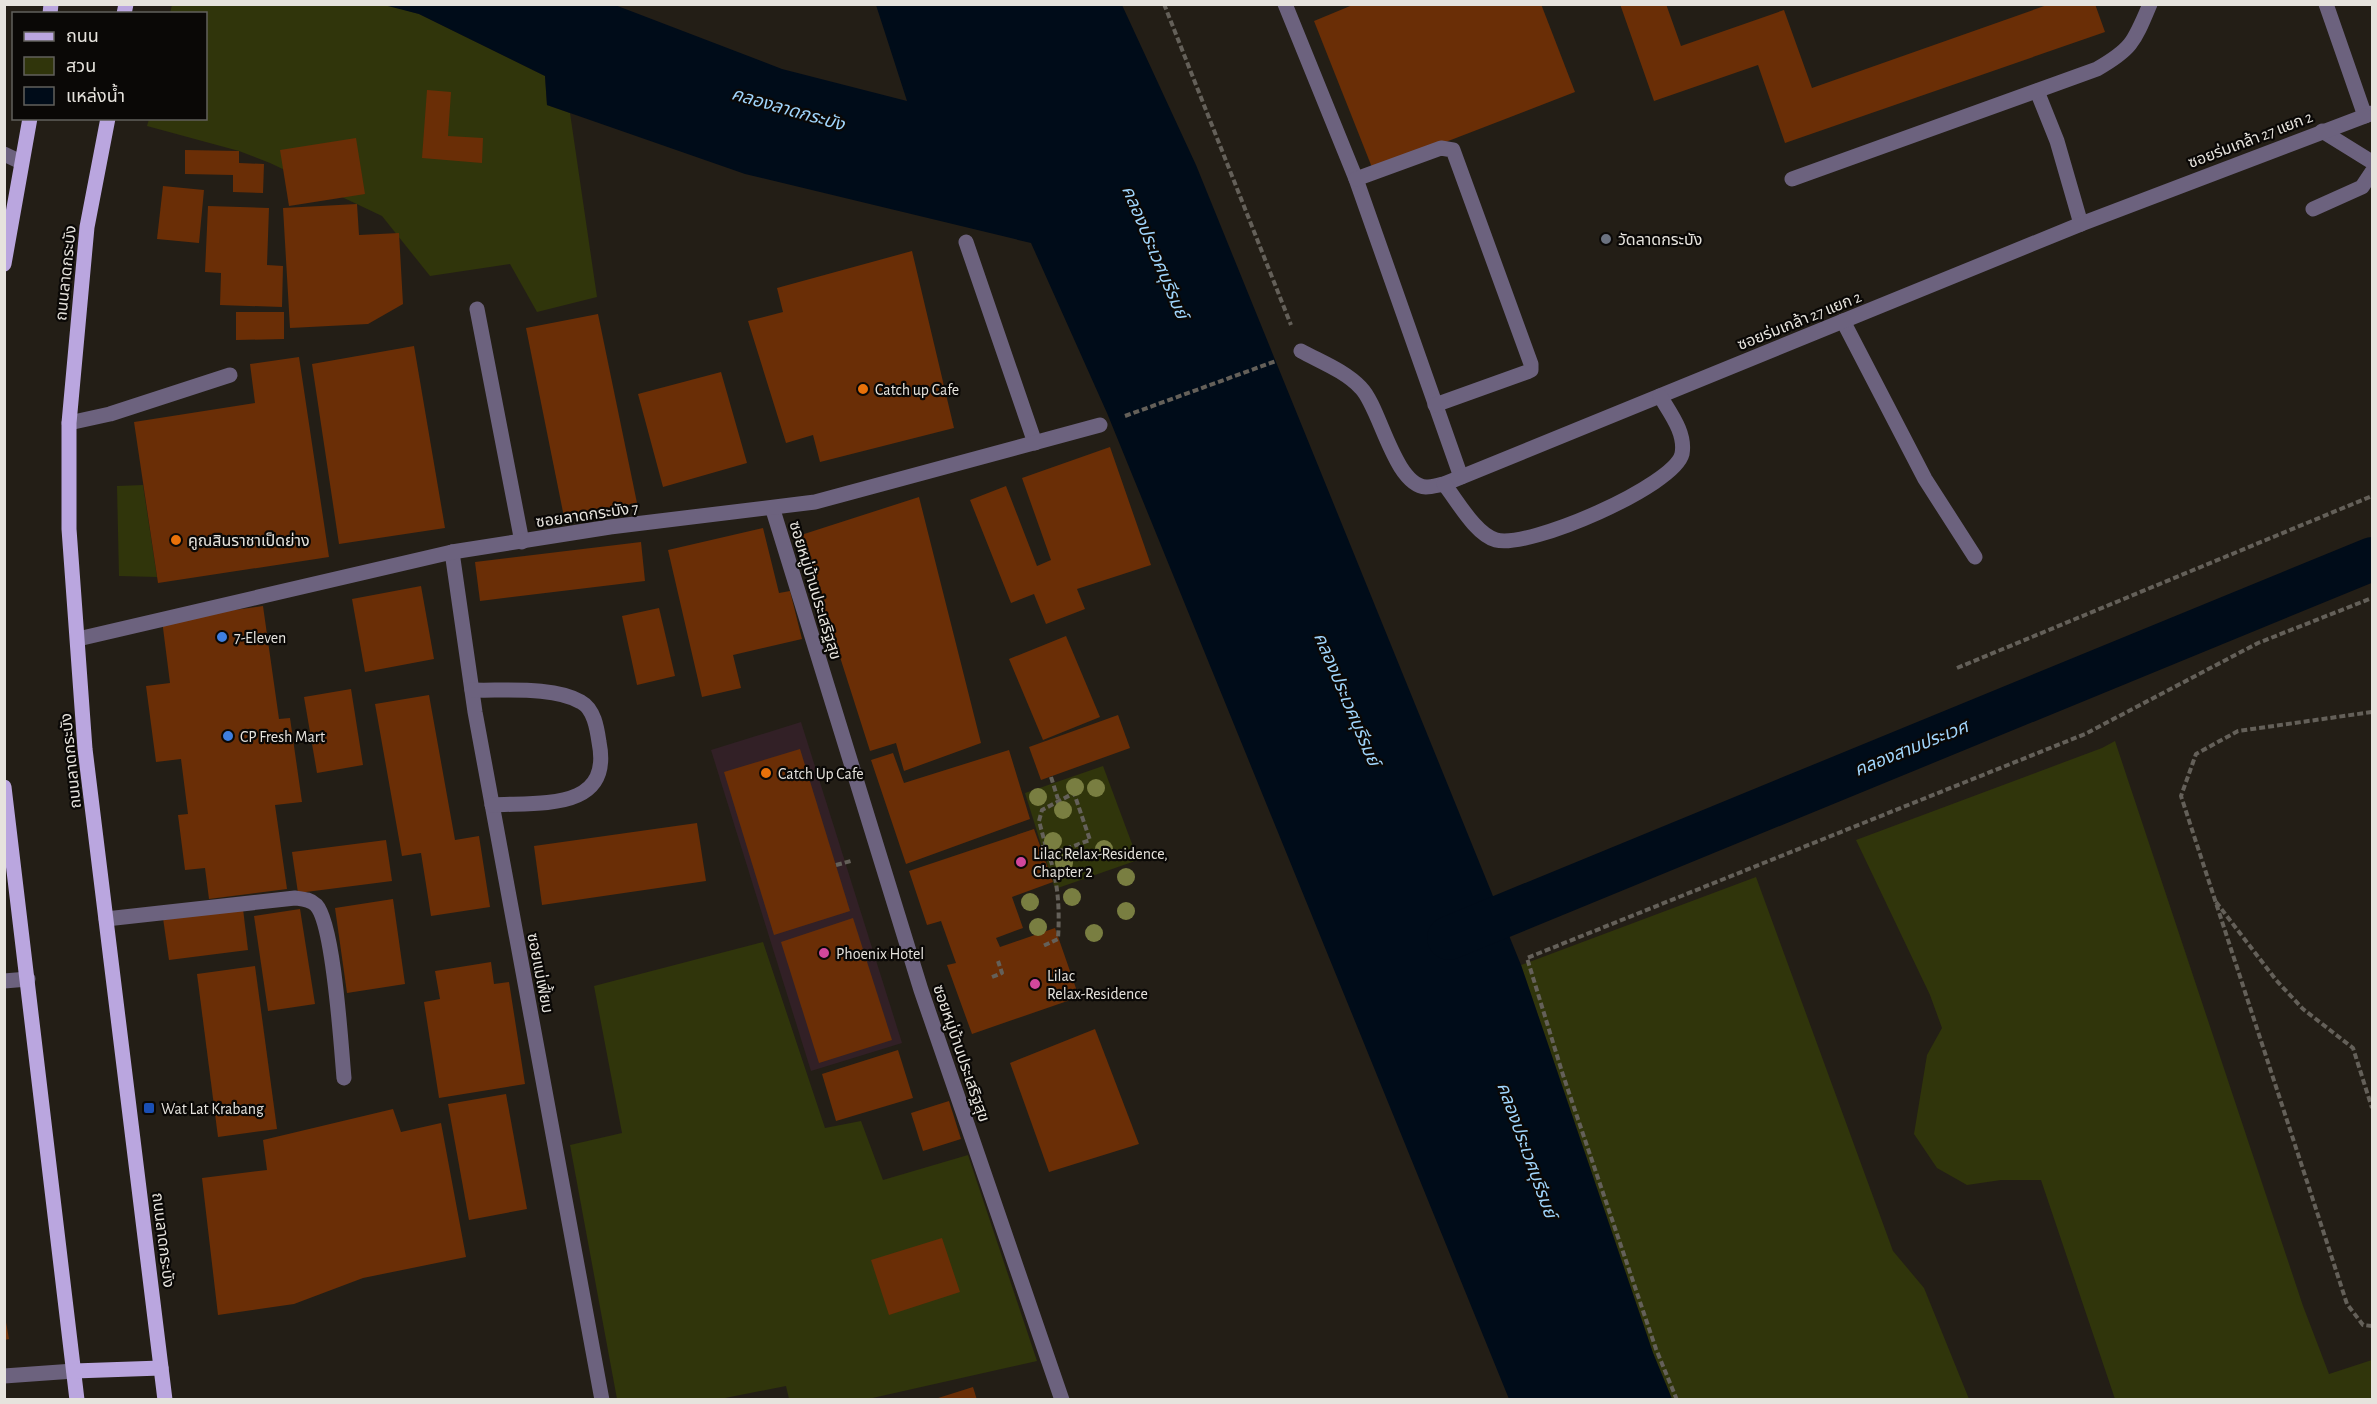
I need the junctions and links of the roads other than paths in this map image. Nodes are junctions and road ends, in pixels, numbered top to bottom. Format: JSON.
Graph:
{"nodes":[{"id":1,"x":1285,"y":4,"type":"edge"},
{"id":2,"x":2150,"y":4,"type":"edge"},
{"id":3,"x":2326,"y":4,"type":"edge"},
{"id":4,"x":2037,"y":91,"type":"junction"},
{"id":5,"x":2369,"y":114,"type":"edge"},
{"id":6,"x":30,"y":120,"type":"edge"},
{"id":7,"x":107,"y":122,"type":"edge"},
{"id":8,"x":2322,"y":131,"type":"junction"},
{"id":9,"x":4,"y":154,"type":"edge"},
{"id":10,"x":21,"y":162,"type":"junction"},
{"id":11,"x":2373,"y":162,"type":"edge"},
{"id":12,"x":2373,"y":172,"type":"edge"},
{"id":13,"x":1356,"y":179,"type":"junction"},
{"id":14,"x":1792,"y":179,"type":"dead end"},
{"id":15,"x":2313,"y":209,"type":"dead end"},
{"id":16,"x":2081,"y":224,"type":"junction"},
{"id":17,"x":966,"y":242,"type":"dead end"},
{"id":18,"x":4,"y":264,"type":"edge"},
{"id":19,"x":477,"y":309,"type":"dead end"},
{"id":20,"x":1843,"y":321,"type":"junction"},
{"id":21,"x":1301,"y":351,"type":"road end"},
{"id":22,"x":230,"y":375,"type":"dead end"},
{"id":23,"x":1660,"y":396,"type":"junction"},
{"id":24,"x":1435,"y":405,"type":"junction"},
{"id":25,"x":69,"y":423,"type":"junction"},
{"id":26,"x":1100,"y":425,"type":"road end"},
{"id":27,"x":1035,"y":443,"type":"junction"},
{"id":28,"x":1461,"y":477,"type":"junction"},
{"id":29,"x":1444,"y":484,"type":"junction"},
{"id":30,"x":773,"y":510,"type":"junction"},
{"id":31,"x":522,"y":542,"type":"junction"},
{"id":32,"x":452,"y":552,"type":"junction"},
{"id":33,"x":1975,"y":557,"type":"dead end"},
{"id":34,"x":78,"y":639,"type":"junction"},
{"id":35,"x":472,"y":690,"type":"junction"},
{"id":36,"x":4,"y":787,"type":"edge"},
{"id":37,"x":492,"y":805,"type":"junction"},
{"id":38,"x":106,"y":919,"type":"junction"},
{"id":39,"x":27,"y":979,"type":"junction"},
{"id":40,"x":4,"y":981,"type":"edge"},
{"id":41,"x":344,"y":1078,"type":"dead end"},
{"id":42,"x":161,"y":1368,"type":"junction"},
{"id":43,"x":74,"y":1371,"type":"junction"},
{"id":44,"x":4,"y":1376,"type":"edge"},
{"id":45,"x":77,"y":1400,"type":"edge"},
{"id":46,"x":165,"y":1400,"type":"edge"},
{"id":47,"x":602,"y":1400,"type":"edge"},
{"id":48,"x":1062,"y":1400,"type":"edge"}],
"edges":[{"from":1,"to":13,"type":"street"},
{"from":2,"to":4,"type":"street"},
{"from":3,"to":5,"type":"street"},
{"from":4,"to":14,"type":"street"},
{"from":4,"to":16,"type":"street"},
{"from":5,"to":8,"type":"street","name":"ซอยร่มเกล้า 27 แยก 2"},
{"from":6,"to":10,"type":"main road"},
{"from":7,"to":25,"type":"main road","name":"ถนนลาดกระบัง"},
{"from":8,"to":11,"type":"street"},
{"from":8,"to":16,"type":"street","name":"ซอยร่มเกล้า 27 แยก 2"},
{"from":9,"to":10,"type":"street"},
{"from":10,"to":18,"type":"main road"},
{"from":12,"to":15,"type":"street"},
{"from":13,"to":24,"type":"street"},
{"from":13,"to":24,"type":"street"},
{"from":16,"to":20,"type":"street","name":"ซอยร่มเกล้า 27 แยก 2"},
{"from":17,"to":27,"type":"street"},
{"from":19,"to":31,"type":"street"},
{"from":20,"to":23,"type":"street","name":"ซอยร่มเกล้า 27 แยก 2"},
{"from":20,"to":33,"type":"street"},
{"from":21,"to":29,"type":"street","name":"ซอยร่มเกล้า 27 แยก 2"},
{"from":22,"to":25,"type":"street"},
{"from":23,"to":28,"type":"street","name":"ซอยร่มเกล้า 27 แยก 2"},
{"from":23,"to":29,"type":"street"},
{"from":24,"to":28,"type":"street"},
{"from":25,"to":34,"type":"main road","name":"ถนนลาดกระบัง"},
{"from":26,"to":27,"type":"street","name":"ซอยลาดกระบัง 7"},
{"from":27,"to":30,"type":"street","name":"ซอยลาดกระบัง 7"},
{"from":28,"to":29,"type":"street","name":"ซอยร่มเกล้า 27 แยก 2"},
{"from":30,"to":31,"type":"street","name":"ซอยลาดกระบัง 7"},
{"from":30,"to":48,"type":"street","name":"ซอยหมู่บ้านประเสริฐสุข"},
{"from":31,"to":32,"type":"street","name":"ซอยลาดกระบัง 7"},
{"from":32,"to":34,"type":"street","name":"ซอยลาดกระบัง 7"},
{"from":32,"to":35,"type":"street","name":"ซอยแม่เฟี้ยม"},
{"from":34,"to":38,"type":"main road","name":"ถนนลาดกระบัง"},
{"from":35,"to":37,"type":"street","name":"ซอยแม่เฟี้ยม"},
{"from":35,"to":37,"type":"street"},
{"from":36,"to":39,"type":"main road"},
{"from":37,"to":47,"type":"street","name":"ซอยแม่เฟี้ยม"},
{"from":38,"to":41,"type":"street"},
{"from":38,"to":42,"type":"main road","name":"ถนนลาดกระบัง"},
{"from":39,"to":40,"type":"street"},
{"from":39,"to":43,"type":"main road"},
{"from":42,"to":43,"type":"main road"},
{"from":42,"to":46,"type":"main road","name":"ถนนลาดกระบัง"},
{"from":43,"to":44,"type":"street"},
{"from":43,"to":45,"type":"main road"}]}
